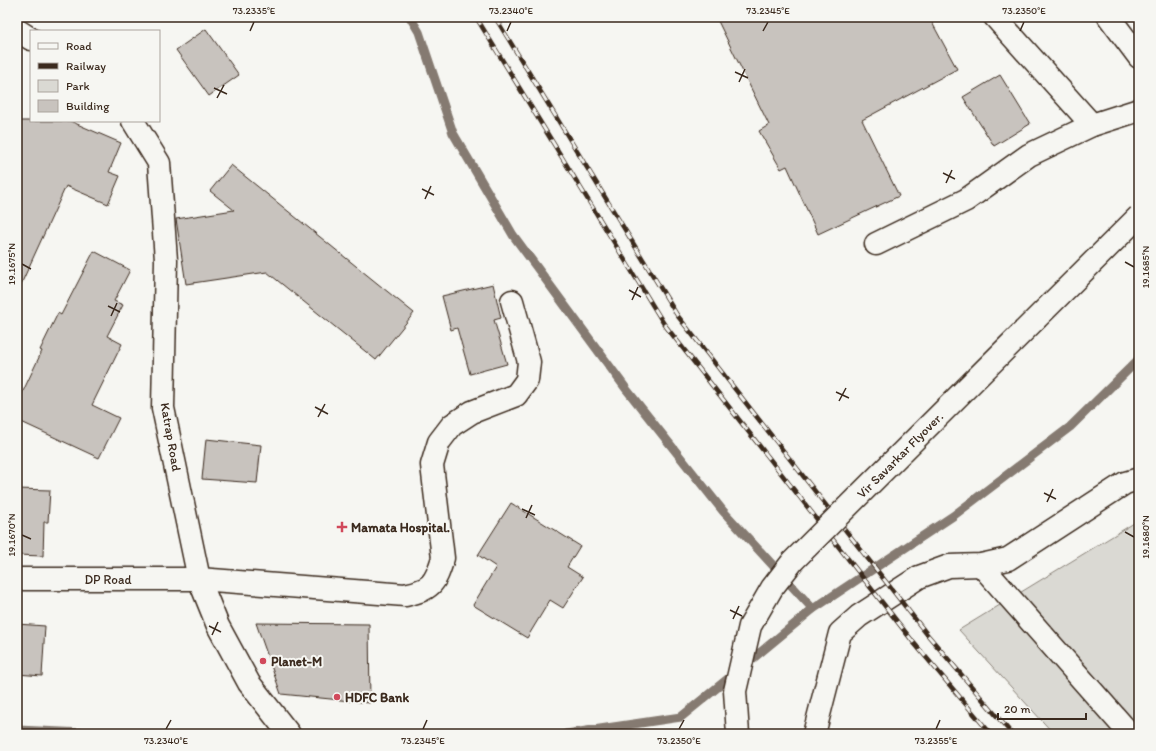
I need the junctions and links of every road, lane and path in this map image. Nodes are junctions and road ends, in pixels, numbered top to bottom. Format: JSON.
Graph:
{"nodes":[{"id":1,"x":995,"y":17,"type":"edge"},
{"id":2,"x":1109,"y":17,"type":"edge"},
{"id":3,"x":17,"y":30,"type":"edge"},
{"id":4,"x":30,"y":38,"type":"edge"},
{"id":5,"x":1139,"y":57,"type":"edge"},
{"id":6,"x":1139,"y":110,"type":"edge"},
{"id":7,"x":134,"y":122,"type":"edge"},
{"id":8,"x":1092,"y":125,"type":"junction"},
{"id":9,"x":1139,"y":216,"type":"edge"},
{"id":10,"x":876,"y":244,"type":"dead end"},
{"id":11,"x":512,"y":301,"type":"dead end"},
{"id":12,"x":1139,"y":479,"type":"edge"},
{"id":13,"x":981,"y":566,"type":"junction"},
{"id":14,"x":17,"y":579,"type":"edge"},
{"id":15,"x":199,"y":579,"type":"junction"},
{"id":16,"x":289,"y":734,"type":"edge"},
{"id":17,"x":738,"y":734,"type":"edge"},
{"id":18,"x":814,"y":734,"type":"edge"},
{"id":19,"x":1130,"y":734,"type":"edge"}],
"edges":[{"from":1,"to":8,"type":"street"},
{"from":2,"to":5,"type":"street"},
{"from":3,"to":4,"type":"street"},
{"from":6,"to":8,"type":"street"},
{"from":7,"to":15,"type":"street","name":"Katrap Road"},
{"from":8,"to":10,"type":"street"},
{"from":9,"to":17,"type":"street","name":"Vir Savarkar Flyover.","bridge":true},
{"from":11,"to":15,"type":"street","name":"DP Road"},
{"from":12,"to":13,"type":"street"},
{"from":13,"to":18,"type":"street"},
{"from":13,"to":19,"type":"street"},
{"from":14,"to":15,"type":"street","name":"DP Road"},
{"from":15,"to":16,"type":"street","name":"Katrap Road"}]}
